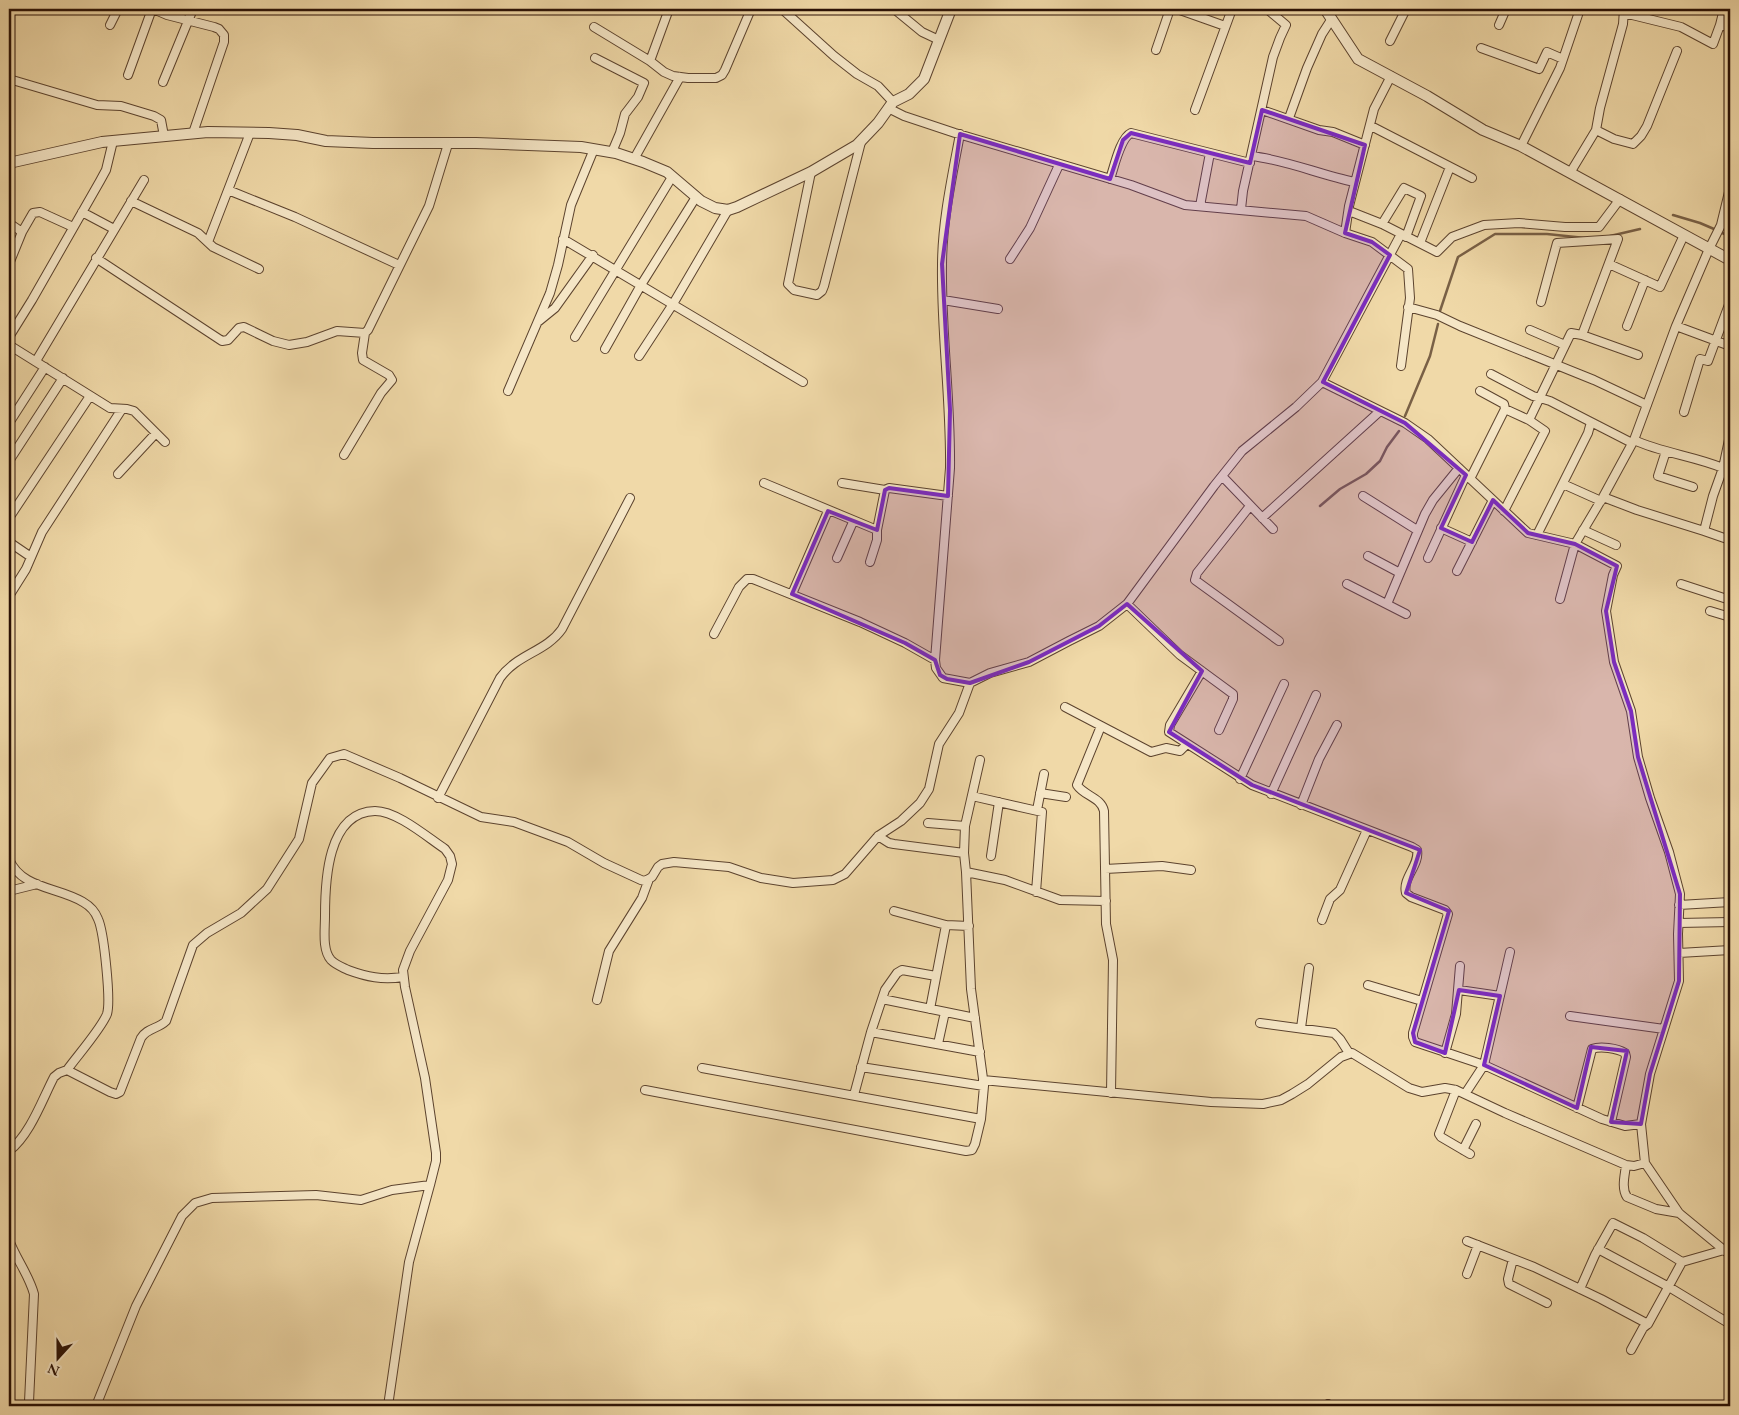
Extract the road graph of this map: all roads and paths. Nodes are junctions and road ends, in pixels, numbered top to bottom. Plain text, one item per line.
1 (118, 9) edge
2 (153, 9) edge
3 (193, 9) edge
4 (668, 9) edge
5 (750, 9) edge
6 (782, 9) edge
7 (894, 9) edge
8 (951, 9) edge
9 (1170, 9) edge
10 (1177, 9) edge
11 (1232, 9) edge
12 (1267, 9) edge
13 (1325, 9) edge
14 (1406, 9) edge
15 (1506, 9) edge
16 (1580, 9) edge
17 (1724, 9) edge
18 (1624, 11) edge
19 (188, 20) junction
20 (1331, 20) junction
21 (110, 25) dead end
22 (1720, 25) junction
23 (1225, 26) junction
24 (1499, 26) dead end
25 (594, 27) dead end
26 (1730, 28) edge
27 (939, 40) junction
28 (1390, 42) dead end
29 (1481, 48) dead end
30 (1156, 50) dead end
31 (1677, 52) dead end
32 (595, 58) dead end
33 (1563, 59) junction
34 (650, 60) junction
35 (128, 75) dead end
36 (1391, 76) junction
37 (680, 77) junction
38 (9, 79) edge
39 (163, 82) dead end
40 (891, 105) junction
41 (1195, 110) dead end
42 (1262, 110) junction
43 (1289, 118) junction
44 (1370, 126) junction
45 (1596, 130) junction
46 (193, 133) junction
47 (250, 133) junction
48 (960, 134) junction
49 (164, 136) junction
50 (114, 141) junction
51 (861, 141) junction
52 (448, 144) junction
53 (1365, 145) junction
54 (1521, 146) junction
55 (594, 149) junction
56 (612, 152) junction
57 (1210, 152) junction
58 (634, 159) junction
59 (1251, 159) junction
60 (9, 164) edge
61 (1059, 165) junction
62 (1450, 167) junction
63 (811, 172) junction
64 (1570, 173) junction
65 (672, 177) junction
66 (1472, 178) dead end
67 (144, 180) dead end
68 (1110, 180) junction
69 (1355, 182) junction
70 (1730, 188) edge
71 (228, 190) junction
72 (696, 197) junction
73 (1620, 200) junction
74 (131, 201) junction
75 (1200, 206) junction
76 (1242, 209) junction
77 (728, 210) junction
78 (1348, 211) junction
79 (82, 212) junction
80 (9, 223) edge
81 (1382, 224) junction
82 (73, 227) junction
83 (114, 229) junction
84 (22, 232) junction
85 (1345, 233) junction
86 (1684, 235) junction
87 (1404, 236) junction
88 (563, 239) junction
89 (208, 242) junction
90 (1420, 243) junction
91 (1709, 248) junction
92 (592, 255) junction
93 (1390, 255) junction
94 (96, 258) junction
95 (1010, 259) dead end
96 (1730, 260) edge
97 (9, 264) edge
98 (1609, 264) junction
99 (399, 265) junction
100 (259, 269) dead end
101 (616, 270) junction
102 (1645, 280) junction
103 (641, 285) junction
104 (943, 300) junction
105 (1541, 302) dead end
106 (1730, 302) edge
107 (673, 304) junction
108 (1408, 307) junction
109 (998, 309) dead end
110 (539, 321) junction
111 (1627, 326) dead end
112 (1676, 326) junction
113 (1530, 330) dead end
114 (365, 333) junction
115 (1582, 335) junction
116 (9, 337) edge
117 (575, 337) dead end
118 (1717, 341) junction
119 (9, 345) edge
120 (1565, 345) junction
121 (1730, 346) edge
122 (605, 349) dead end
123 (639, 356) dead end
124 (1638, 356) dead end
125 (36, 361) junction
126 (1556, 365) junction
127 (1401, 366) dead end
128 (45, 367) junction
129 (1490, 374) dead end
130 (63, 378) junction
131 (803, 382) dead end
132 (1322, 382) junction
133 (508, 391) dead end
134 (1480, 391) dead end
135 (90, 396) junction
136 (1540, 398) junction
137 (1647, 405) junction
138 (122, 409) junction
139 (1506, 409) junction
140 (1379, 412) junction
141 (1684, 412) dead end
142 (1529, 420) junction
143 (1591, 422) junction
144 (9, 423) edge
145 (156, 433) junction
146 (1730, 435) edge
147 (1633, 441) junction
148 (165, 442) dead end
149 (1666, 451) junction
150 (344, 455) dead end
151 (9, 461) edge
152 (1459, 468) junction
153 (1723, 468) junction
154 (118, 474) dead end
155 (1222, 476) junction
156 (1468, 477) junction
157 (842, 483) dead end
158 (764, 484) dead end
159 (1563, 484) junction
160 (1693, 487) dead end
161 (886, 490) junction
162 (948, 496) junction
163 (1362, 496) dead end
164 (630, 498) dead end
165 (1602, 499) junction
166 (1493, 500) junction
167 (1250, 506) junction
168 (828, 511) junction
169 (1504, 511) junction
170 (12, 515) dead end
171 (1262, 518) junction
172 (853, 522) junction
173 (1441, 528) junction
174 (1273, 529) dead end
175 (877, 530) junction
176 (1417, 530) junction
177 (1583, 530) junction
178 (1704, 531) junction
179 (1537, 535) junction
180 (1730, 540) edge
181 (9, 542) edge
182 (1472, 542) junction
183 (1575, 544) junction
184 (1616, 544) dead end
185 (1368, 556) dead end
186 (31, 557) junction
187 (837, 558) dead end
188 (1428, 558) dead end
189 (870, 562) dead end
190 (1457, 571) dead end
191 (1400, 573) junction
192 (1347, 584) dead end
193 (1682, 584) dead end
194 (792, 594) junction
195 (9, 596) edge
196 (1560, 599) dead end
197 (1730, 600) edge
198 (1127, 604) junction
199 (1388, 604) junction
200 (1710, 610) dead end
201 (1406, 614) dead end
202 (1730, 617) edge
203 (714, 634) dead end
204 (1279, 641) dead end
205 (935, 660) junction
206 (1202, 671) junction
207 (970, 683) junction
208 (1284, 684) dead end
209 (1316, 695) dead end
210 (1065, 706) dead end
211 (1337, 725) dead end
212 (1101, 726) junction
213 (1219, 730) dead end
214 (1187, 744) junction
215 (980, 760) dead end
216 (1044, 774) dead end
217 (1240, 779) junction
218 (1040, 793) junction
219 (1271, 794) junction
220 (972, 796) junction
221 (1066, 797) dead end
222 (438, 798) junction
223 (999, 802) junction
224 (1301, 805) junction
225 (1036, 810) junction
226 (928, 823) dead end
227 (965, 826) junction
228 (1367, 830) junction
229 (883, 839) junction
230 (964, 853) junction
231 (991, 856) dead end
232 (9, 859) edge
233 (1105, 869) junction
234 (1191, 870) dead end
235 (966, 872) junction
236 (650, 878) junction
237 (37, 884) junction
238 (9, 891) edge
239 (1036, 892) junction
240 (1106, 901) junction
241 (1730, 902) edge
242 (1679, 905) junction
243 (894, 911) dead end
244 (1322, 920) dead end
245 (1730, 922) edge
246 (1679, 923) junction
247 (946, 924) junction
248 (969, 926) junction
249 (1730, 950) edge
250 (1510, 952) dead end
251 (1679, 953) junction
252 (1460, 966) dead end
253 (1309, 968) dead end
254 (936, 976) junction
255 (403, 977) junction
256 (1368, 984) dead end
257 (1459, 990) junction
258 (1500, 996) junction
259 (882, 999) junction
260 (596, 1000) dead end
261 (1422, 1002) junction
262 (930, 1009) junction
263 (945, 1012) junction
264 (1570, 1016) dead end
265 (976, 1018) junction
266 (1260, 1022) dead end
267 (1301, 1028) junction
268 (1664, 1029) junction
269 (870, 1032) junction
270 (938, 1044) junction
271 (980, 1052) junction
272 (1349, 1053) junction
273 (1445, 1053) junction
274 (1484, 1065) junction
275 (861, 1067) junction
276 (702, 1068) dead end
277 (66, 1070) junction
278 (983, 1083) junction
279 (645, 1090) dead end
280 (1456, 1090) junction
281 (1111, 1093) junction
282 (1465, 1094) junction
283 (854, 1096) junction
284 (1577, 1108) junction
285 (981, 1119) junction
286 (1611, 1122) junction
287 (1476, 1124) dead end
288 (1641, 1124) junction
289 (1463, 1150) junction
290 (9, 1151) edge
291 (1470, 1154) dead end
292 (1645, 1163) junction
293 (1626, 1165) junction
294 (430, 1185) junction
295 (1679, 1213) junction
296 (9, 1240) edge
297 (1467, 1241) dead end
298 (1478, 1245) junction
299 (1598, 1250) junction
300 (1727, 1253) edge
301 (1513, 1259) junction
302 (1682, 1262) junction
303 (1467, 1274) dead end
304 (1668, 1287) junction
305 (1580, 1289) junction
306 (1547, 1303) dead end
307 (1648, 1324) junction
308 (1730, 1324) edge
309 (1631, 1350) dead end
310 (27, 1406) edge
311 (96, 1406) edge
312 (388, 1406) edge

1 - 21 street
2 - 19 street
2 - 35 street
3 - 19 street
4 - 34 street
5 - 37 street
6 - 40 street
7 - 27 street
8 - 27 street
9 - 30 street
10 - 23 street
11 - 23 street
12 - 42 street
13 - 20 street
14 - 28 street
15 - 24 street
16 - 33 street
17 - 22 street
18 - 22 street
18 - 45 street
19 - 39 street
19 - 46 street
20 - 36 street
20 - 43 street
22 - 26 street
23 - 41 street
25 - 34 street
27 - 40 street
29 - 33 street
31 - 45 street
32 - 56 street
33 - 54 street
34 - 37 street
36 - 44 street
36 - 54 street
37 - 58 street
38 - 49 street
40 - 48 street
40 - 51 street
42 - 43 street
42 - 59 street
43 - 53 street
44 - 53 street
44 - 62 street
45 - 64 street
46 - 47 street
46 - 49 street
47 - 52 street
47 - 71 street
48 - 61 street
48 - 104 street
49 - 50 street
50 - 60 street
50 - 79 street
51 - 63 street
51 - 63 street
52 - 55 street
52 - 99 street
53 - 69 street
54 - 64 street
55 - 56 street
55 - 88 street
56 - 58 street
57 - 59 street
57 - 68 street
57 - 75 street
58 - 65 street
59 - 69 street
59 - 76 street
61 - 68 street
61 - 95 street
62 - 66 street
62 - 90 street
63 - 77 street
64 - 73 street
65 - 72 street
65 - 101 street
67 - 74 street
68 - 75 street
69 - 78 street
70 - 91 street
71 - 89 street
71 - 99 street
72 - 77 street
72 - 103 street
73 - 86 street
73 - 90 street
74 - 83 street
74 - 89 street
75 - 76 street
76 - 85 street
77 - 107 street
78 - 81 street
78 - 85 street
79 - 82 street
79 - 83 street
80 - 84 street
81 - 87 street
81 - 87 street
82 - 84 street
82 - 116 street
83 - 94 street
84 - 97 street
85 - 93 street
86 - 91 street
86 - 102 street
87 - 90 street
87 - 93 street
88 - 92 street
88 - 110 street
89 - 100 street
91 - 96 street
91 - 112 street
92 - 101 street
92 - 110 street
93 - 108 street
93 - 132 street
94 - 114 street
94 - 125 street
98 - 102 street
98 - 105 street
98 - 115 street
99 - 114 street
101 - 103 street
101 - 117 street
102 - 111 street
103 - 107 street
103 - 122 street
104 - 109 street
104 - 162 street
106 - 118 street
107 - 123 street
107 - 131 street
108 - 126 street
108 - 127 street
110 - 133 street
112 - 118 street
112 - 137 street
113 - 120 street
114 - 150 street
115 - 120 street
115 - 124 street
118 - 121 street
118 - 141 street
119 - 125 street
120 - 126 street
125 - 128 street
126 - 136 street
126 - 137 street
128 - 130 street
128 - 144 street
129 - 136 street
130 - 135 street
130 - 151 street
132 - 140 street
132 - 155 street
134 - 139 street
135 - 138 street
135 - 170 street
136 - 142 street
136 - 143 street
137 - 147 street
138 - 145 street
138 - 186 street
139 - 142 street
139 - 156 street
140 - 152 street
140 - 171 street
142 - 169 street
143 - 147 street
143 - 159 street
145 - 148 street
145 - 154 street
146 - 153 street
147 - 149 street
147 - 165 street
149 - 153 street
149 - 160 street
152 - 156 street
152 - 176 street
153 - 178 street
155 - 167 street
155 - 198 street
156 - 166 street
156 - 173 street
157 - 161 street
158 - 168 street
159 - 165 street
159 - 179 street
161 - 162 street
161 - 175 street
162 - 205 street
163 - 176 street
164 - 222 street
165 - 177 street
165 - 178 street
166 - 169 street
166 - 182 street
167 - 171 street
167 - 204 street
168 - 172 street
168 - 194 street
169 - 179 street
171 - 174 street
172 - 175 street
172 - 187 street
173 - 182 street
173 - 188 street
175 - 189 street
176 - 191 street
177 - 183 street
177 - 184 street
178 - 180 street
179 - 183 street
181 - 186 street
182 - 190 street
183 - 196 street
183 - 242 street
185 - 191 street
186 - 195 street
191 - 199 street
192 - 199 street
193 - 197 street
194 - 203 street
194 - 205 street
198 - 206 street
198 - 207 street
199 - 201 street
200 - 202 street
205 - 207 street
206 - 213 street
206 - 214 street
207 - 229 street
208 - 217 street
209 - 219 street
210 - 212 street
211 - 224 street
212 - 214 street
212 - 233 street
214 - 217 street
215 - 220 street
216 - 218 street
217 - 219 street
218 - 221 street
218 - 225 street
219 - 224 street
220 - 223 street
220 - 227 street
222 - 236 street
222 - 277 street
223 - 225 street
223 - 231 street
224 - 228 street
225 - 239 street
226 - 227 street
227 - 230 street
228 - 244 street
228 - 261 street
229 - 230 street
229 - 236 street
230 - 235 street
232 - 237 street
233 - 234 street
233 - 240 street
235 - 239 street
235 - 248 street
236 - 260 street
237 - 238 street
237 - 277 street
239 - 240 street
240 - 281 street
241 - 242 street
242 - 246 street
243 - 247 street
245 - 246 street
246 - 251 street
247 - 248 street
247 - 254 street
248 - 265 street
249 - 251 street
250 - 258 street
251 - 268 street
252 - 257 street
253 - 267 street
254 - 259 street
254 - 262 street
255 - 255 street
255 - 294 street
256 - 261 street
257 - 258 street
257 - 273 street
258 - 274 street
259 - 262 street
259 - 269 street
261 - 273 street
262 - 263 street
263 - 265 street
263 - 270 street
264 - 268 street
265 - 271 street
266 - 267 street
267 - 272 street
268 - 288 street
269 - 270 street
269 - 275 street
270 - 271 street
271 - 278 street
272 - 280 street
272 - 281 street
273 - 274 street
274 - 282 street
274 - 284 street
275 - 278 street
275 - 283 street
276 - 283 street
277 - 290 street
278 - 281 street
278 - 285 street
279 - 285 street
280 - 282 street
280 - 289 street
282 - 293 street
283 - 285 street
284 - 286 street
284 - 286 street
286 - 288 street
287 - 289 street
288 - 292 street
289 - 291 street
292 - 293 street
292 - 295 street
293 - 295 street
294 - 311 street
294 - 312 street
295 - 300 street
296 - 310 street
297 - 298 street
298 - 301 street
298 - 303 street
299 - 302 street
299 - 304 street
299 - 305 street
300 - 302 street
301 - 305 street
301 - 306 street
302 - 304 street
304 - 307 street
304 - 308 street
305 - 307 street
307 - 309 street

